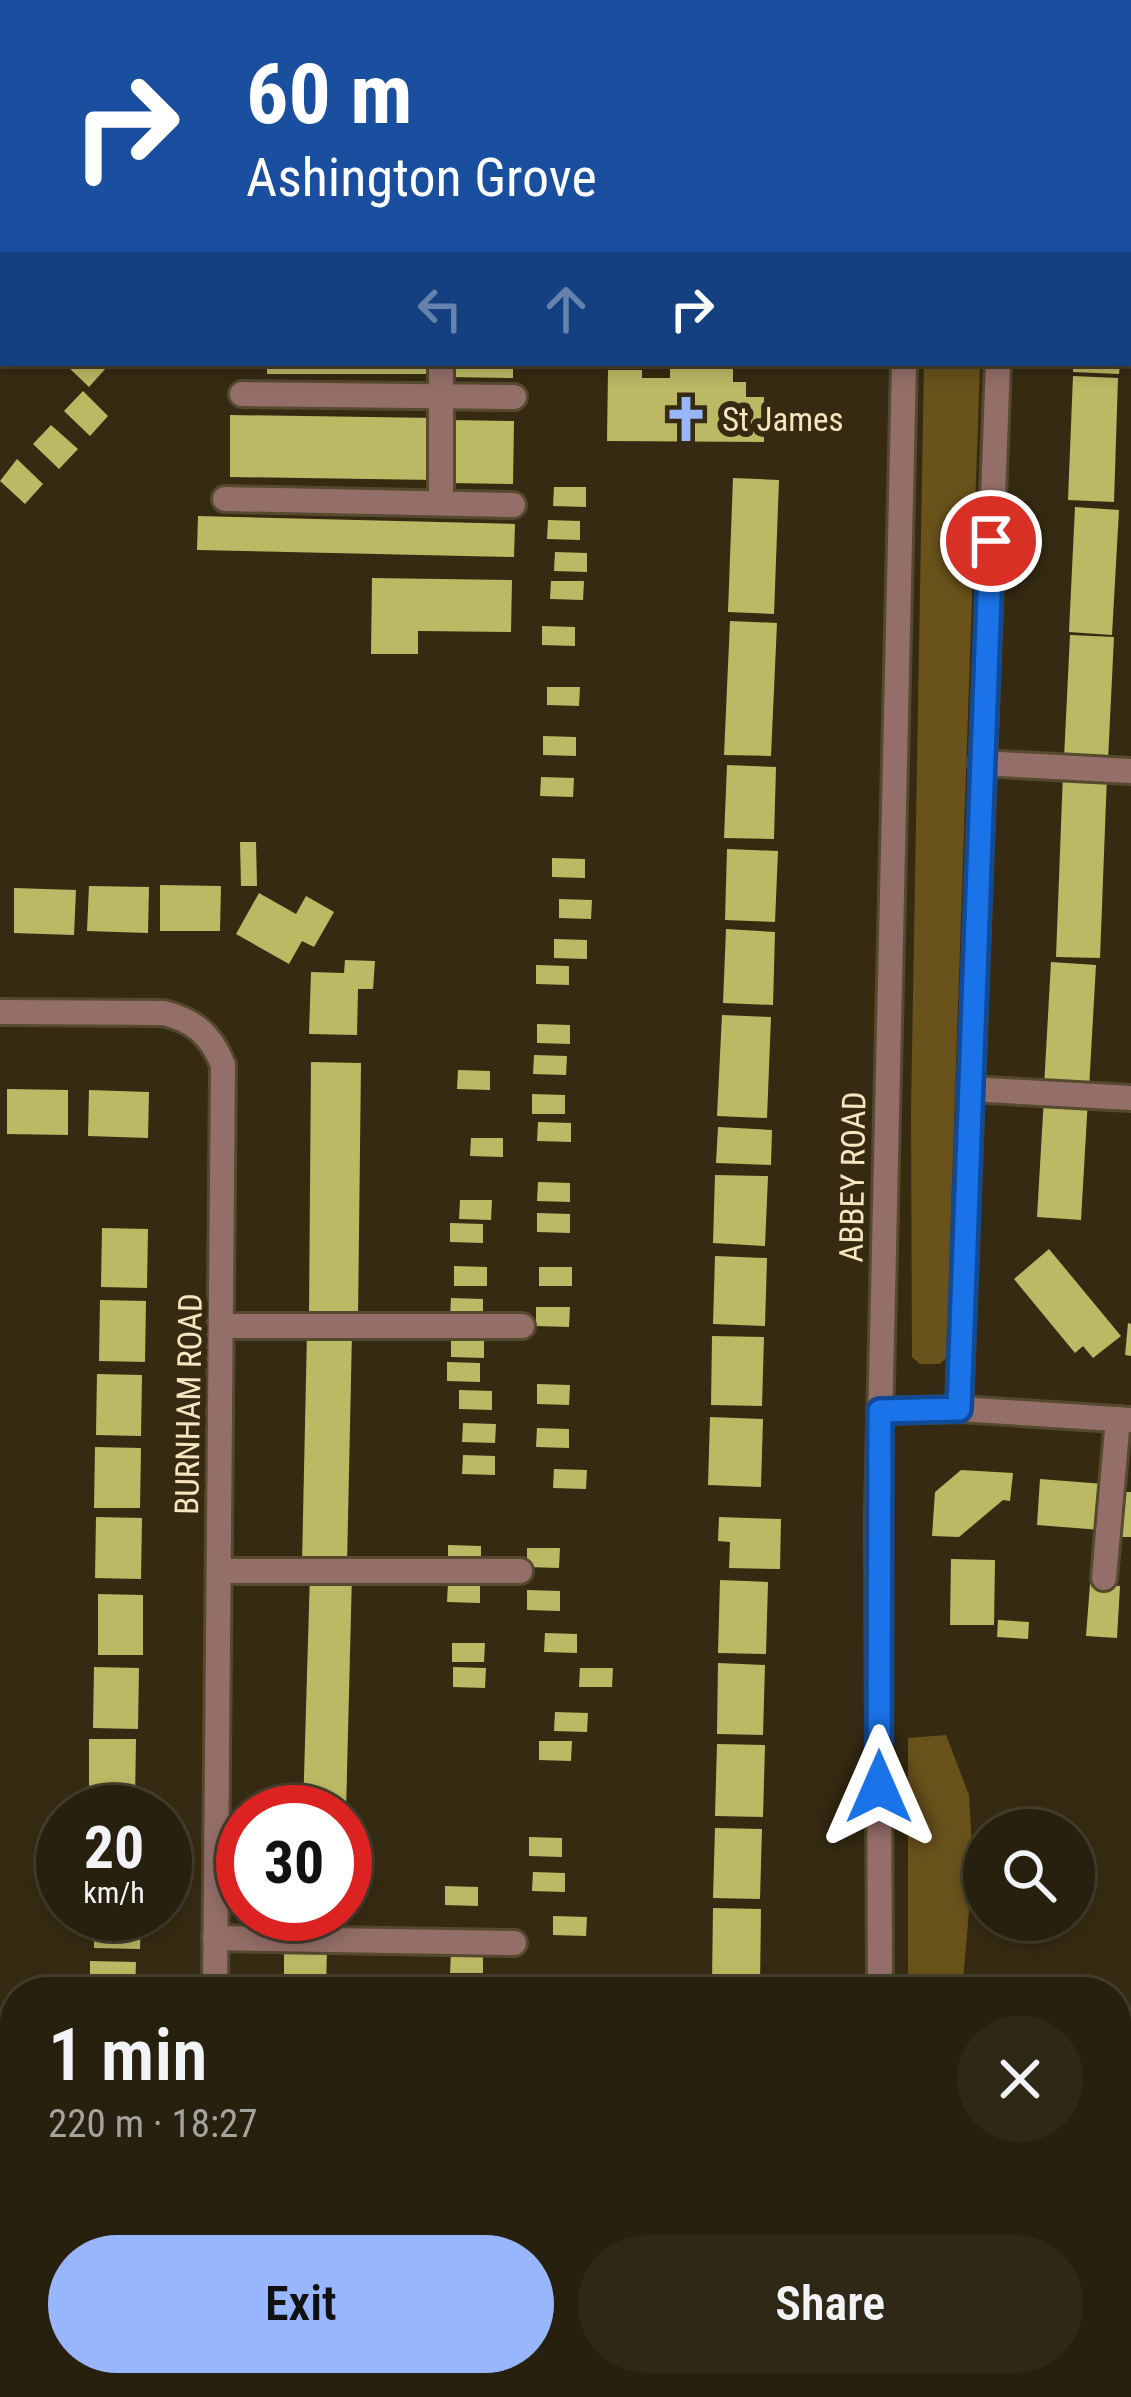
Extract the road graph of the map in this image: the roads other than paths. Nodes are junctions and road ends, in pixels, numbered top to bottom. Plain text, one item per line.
1 (441, 366) edge
2 (904, 366) edge
3 (998, 366) edge
4 (242, 394) dead end
5 (441, 397) junction
6 (514, 397) dead end
7 (225, 499) dead end
8 (441, 503) junction
9 (513, 505) dead end
10 (981, 764) junction
11 (1131, 771) edge
12 (0, 1012) edge
13 (969, 1089) junction
14 (1131, 1098) edge
15 (522, 1326) dead end
16 (223, 1327) junction
17 (959, 1409) junction
18 (880, 1411) junction
19 (1125, 1420) edge
20 (219, 1571) junction
21 (520, 1571) dead end
22 (1105, 1578) dead end
23 (215, 1938) junction
24 (514, 1943) dead end
25 (214, 1977) edge
26 (880, 1977) edge

1 - 5 street
2 - 18 street, ABBEY ROAD
3 - 10 street
4 - 5 street
5 - 6 street
5 - 8 street
7 - 8 street
8 - 9 street
10 - 11 street
10 - 13 street
12 - 16 street, BURNHAM ROAD
13 - 14 street
13 - 17 street
15 - 16 street
16 - 20 street, BURNHAM ROAD
17 - 18 street
17 - 19 street
18 - 26 street, ABBEY ROAD
19 - 22 street
20 - 21 street
20 - 23 street, BURNHAM ROAD
23 - 24 street
23 - 25 street, BURNHAM ROAD

